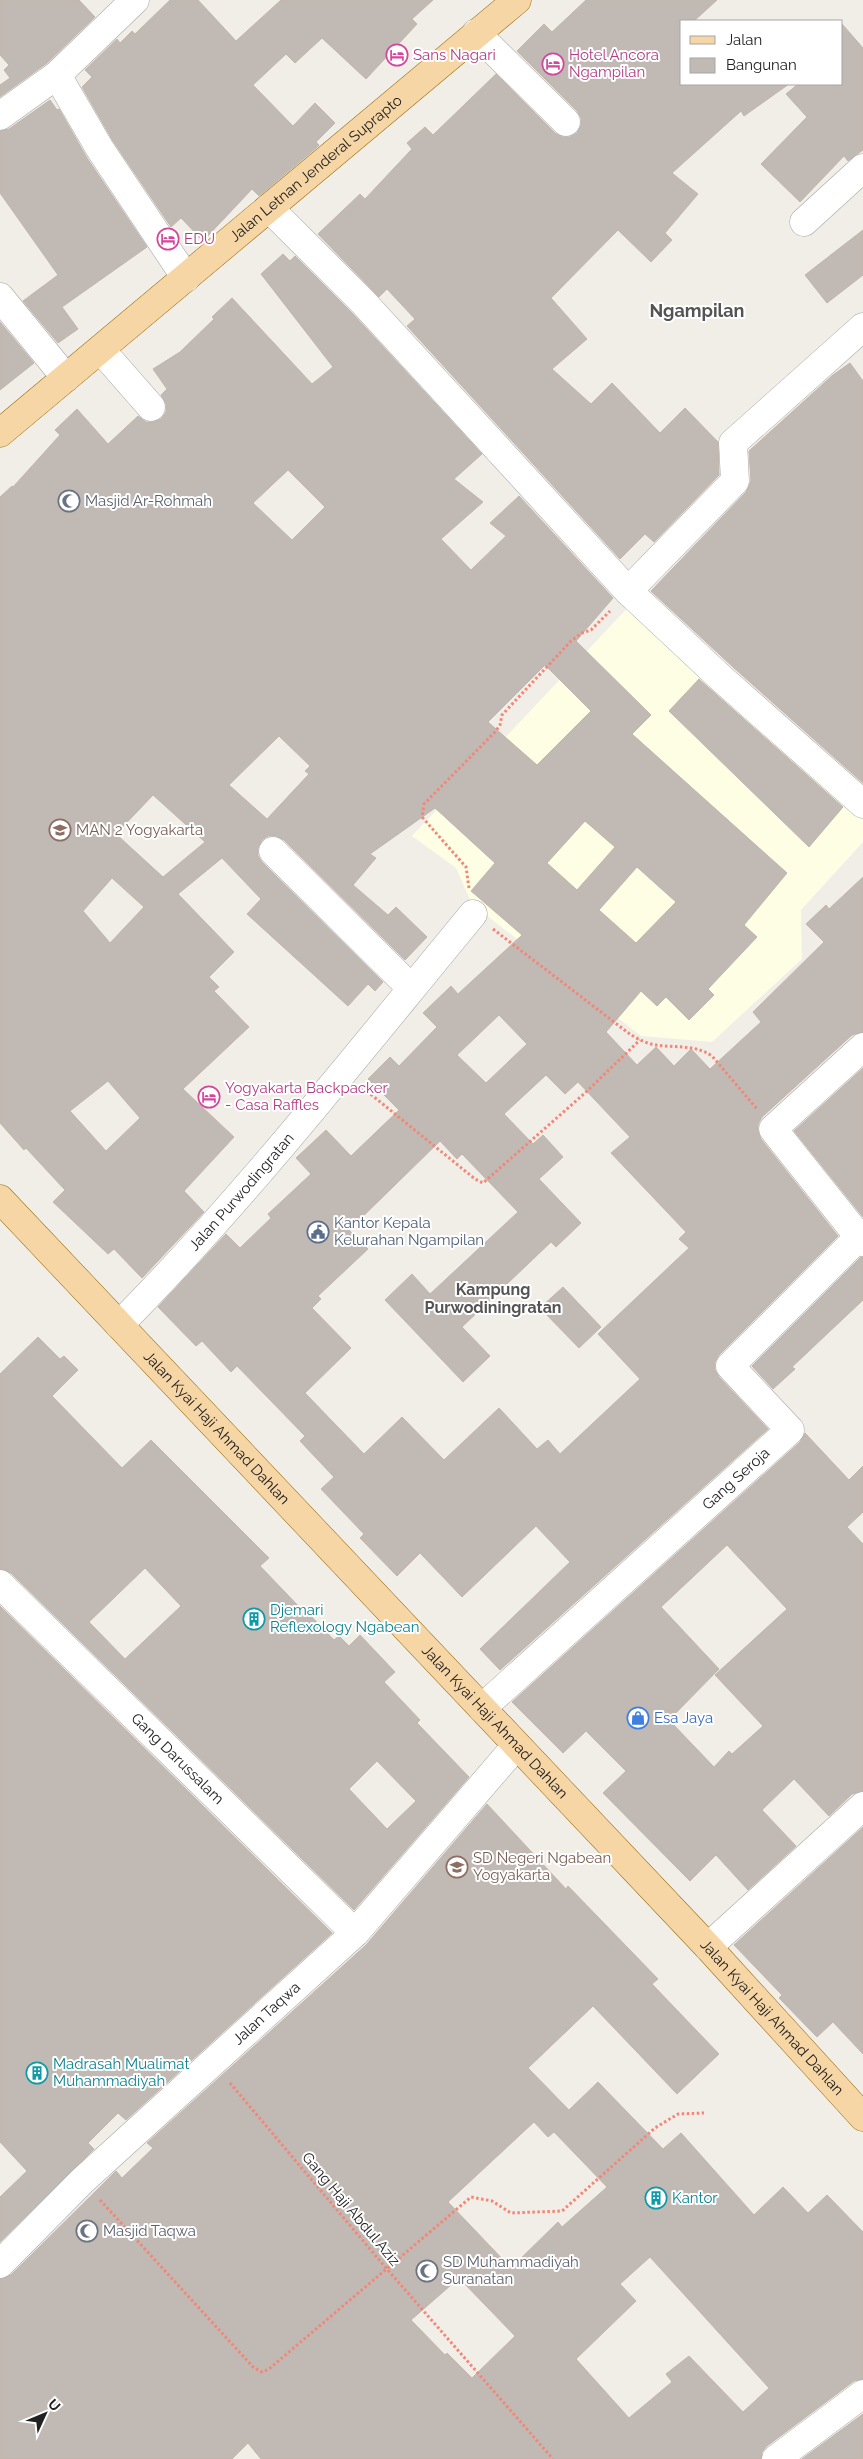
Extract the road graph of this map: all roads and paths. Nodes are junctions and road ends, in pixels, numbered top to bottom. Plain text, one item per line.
1 (135, 0) edge
2 (517, 0) edge
3 (476, 33) junction
4 (57, 75) junction
5 (0, 116) edge
6 (566, 122) dead end
7 (863, 168) edge
8 (269, 208) junction
9 (804, 222) dead end
10 (186, 278) junction
11 (0, 297) edge
12 (863, 327) edge
13 (101, 350) junction
14 (66, 378) junction
15 (151, 408) dead end
16 (0, 433) edge
17 (628, 591) junction
18 (863, 804) edge
19 (273, 851) dead end
20 (473, 914) junction
21 (411, 988) junction
22 (640, 1040) junction
23 (863, 1047) edge
24 (343, 1072) junction
25 (774, 1129) junction
26 (0, 1199) edge
27 (861, 1240) edge
28 (119, 1325) junction
29 (0, 1584) edge
30 (482, 1708) junction
31 (516, 1746) junction
32 (863, 1806) edge
33 (354, 1932) junction
34 (708, 1948) junction
35 (212, 2061) junction
36 (704, 2113) dead end
37 (863, 2117) edge
38 (82, 2181) junction
39 (2, 2259) edge
40 (386, 2268) junction
41 (863, 2394) edge
42 (554, 2459) edge
43 (776, 2459) edge

1 - 4 street
2 - 3 main road, Jalan Letnan Jenderal Suprapto
3 - 6 street
3 - 8 main road, Jalan Letnan Jenderal Suprapto
4 - 5 street
4 - 10 street
7 - 9 street
8 - 10 main road, Jalan Letnan Jenderal Suprapto
8 - 17 street
10 - 13 main road, Jalan Letnan Jenderal Suprapto
11 - 14 street
12 - 17 street
13 - 14 main road, Jalan Letnan Jenderal Suprapto
13 - 15 street
14 - 16 main road, Jalan Letnan Jenderal Suprapto
17 - 18 street
17 - 20 path
19 - 21 street
20 - 21 street, Jalan Purwodingratan
20 - 22 path
21 - 24 street, Jalan Purwodingratan
22 - 24 path
22 - 25 path
23 - 25 street
24 - 28 street, Jalan Purwodingratan
25 - 27 street
26 - 28 main road, Jalan Kyai Haji Ahmad Dahlan
27 - 30 street, Gang Seroja
28 - 30 main road, Jalan Kyai Haji Ahmad Dahlan
29 - 33 street, Gang Darussalam
30 - 31 main road, Jalan Kyai Haji Ahmad Dahlan
31 - 33 street, Jalan Taqwa
31 - 34 main road, Jalan Kyai Haji Ahmad Dahlan
32 - 34 street
33 - 35 street, Jalan Taqwa
34 - 37 main road, Jalan Kyai Haji Ahmad Dahlan
35 - 38 street, Jalan Taqwa
35 - 40 path, Gang Haji Abdul Aziz
36 - 40 path
38 - 39 street, Jalan Taqwa
38 - 40 path
40 - 42 path, Gang Haji Abdul Aziz
41 - 43 street

